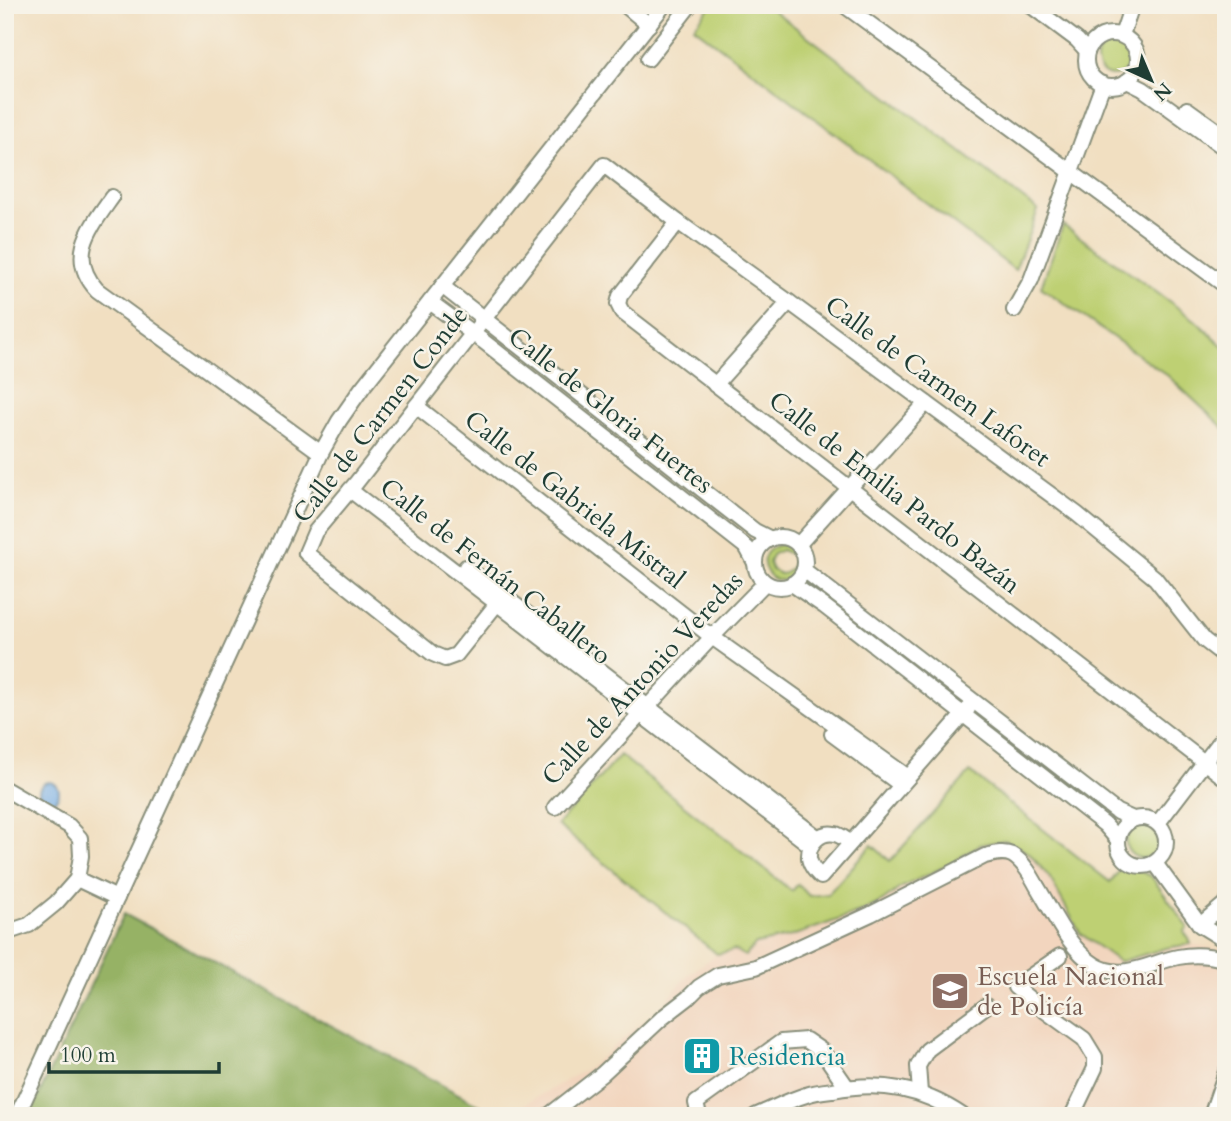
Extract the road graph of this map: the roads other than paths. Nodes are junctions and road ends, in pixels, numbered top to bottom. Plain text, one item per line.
1 (625, 5) edge
2 (664, 5) edge
3 (690, 5) edge
4 (844, 5) edge
5 (1030, 5) edge
6 (1046, 5) edge
7 (1132, 5) edge
8 (649, 25) junction
9 (1122, 35) junction
10 (1097, 38) junction
11 (1087, 51) junction
12 (648, 59) dead end
13 (1137, 69) junction
14 (1127, 82) junction
15 (1103, 85) junction
16 (1226, 137) edge
17 (1226, 149) edge
18 (604, 165) joint
19 (1071, 172) junction
20 (112, 197) dead end
21 (681, 224) junction
22 (442, 286) junction
23 (1226, 286) edge
24 (430, 302) junction
25 (789, 302) junction
26 (1014, 310) dead end
27 (484, 319) junction
28 (472, 334) junction
29 (717, 382) junction
30 (926, 403) junction
31 (414, 409) junction
32 (321, 453) junction
33 (852, 485) junction
34 (353, 486) junction
35 (771, 539) junction
36 (798, 544) junction
37 (755, 563) junction
38 (804, 570) junction
39 (765, 583) junction
40 (792, 584) junction
41 (500, 599) junction
42 (710, 639) junction
43 (1226, 657) edge
44 (975, 702) junction
45 (644, 710) junction
46 (962, 714) junction
47 (1226, 734) edge
48 (1206, 759) junction
49 (1226, 770) edge
50 (1226, 779) edge
51 (904, 781) junction
52 (5, 789) edge
53 (555, 807) dead end
54 (1133, 819) junction
55 (1158, 823) junction
56 (1118, 840) junction
57 (814, 841) junction
58 (851, 843) junction
59 (1155, 863) junction
60 (77, 878) junction
61 (117, 898) junction
62 (1226, 903) edge
63 (1200, 925) junction
64 (5, 933) edge
65 (1226, 941) edge
66 (1060, 956) dead end
67 (1226, 960) edge
68 (986, 1006) dead end
69 (1226, 1072) edge
70 (848, 1087) junction
71 (920, 1093) junction
72 (18, 1116) edge
73 (548, 1116) edge
74 (699, 1116) edge
75 (755, 1116) edge
76 (963, 1116) edge
77 (1072, 1116) edge
78 (1211, 1116) edge

1 - 8 street
2 - 8 street
3 - 12 street
4 - 19 street
5 - 11 street
6 - 10 street
7 - 9 street
8 - 22 street
9 - 10 street
9 - 13 street
10 - 11 street
11 - 15 street
13 - 14 street
13 - 16 street
14 - 15 street
14 - 17 street
15 - 19 street
18 - 21 street, Calle de Carmen Laforet
18 - 27 street, Calle de Carmen Conde
19 - 23 street
19 - 26 street
20 - 32 street
21 - 25 street, Calle de Carmen Laforet
21 - 29 street, Calle de Emilia Pardo Bazán
22 - 24 street
22 - 27 street, Calle de Gloria Fuertes
24 - 28 street, Calle de Gloria Fuertes
24 - 32 street
25 - 29 street
25 - 30 street, Calle de Carmen Laforet
27 - 28 street, Calle de Carmen Conde
27 - 35 street, Calle de Gloria Fuertes
28 - 31 street, Calle de Carmen Conde
28 - 37 street, Calle de Gloria Fuertes
29 - 33 street, Calle de Emilia Pardo Bazán
30 - 33 street
30 - 43 street, Calle de Carmen Laforet
31 - 34 street, Calle de Carmen Conde
31 - 42 street, Calle de Gabriela Mistral
32 - 61 street
33 - 36 street
33 - 48 street, Calle de Emilia Pardo Bazán
34 - 41 street, Calle de Fernán Caballero
34 - 41 street, Calle de Carmen Conde
35 - 36 street
35 - 37 street
36 - 38 street
37 - 39 street
38 - 40 street
38 - 44 street
39 - 40 street
39 - 42 street, Calle de Antonio Veredas
40 - 46 street
41 - 45 street, Calle de Fernán Caballero
42 - 45 street, Calle de Antonio Veredas
42 - 51 street, Calle de Gabriela Mistral
44 - 46 street
44 - 54 street
45 - 53 street, Calle de Antonio Veredas
45 - 57 street, Calle de Fernán Caballero
46 - 51 street
46 - 56 street
47 - 48 street
48 - 49 street, Calle de Emilia Pardo Bazán
48 - 50 street, Calle de Emilia Pardo Bazán
48 - 55 street
51 - 58 street
52 - 60 street
54 - 55 street
54 - 56 street
55 - 59 street
56 - 59 street
57 - 58 street
57 - 58 street
59 - 63 street
60 - 61 street
60 - 64 street
61 - 72 street
62 - 63 street
63 - 65 street
66 - 77 street
67 - 73 street
68 - 71 street
69 - 78 street
70 - 71 street
70 - 74 street
70 - 75 street
71 - 76 street

